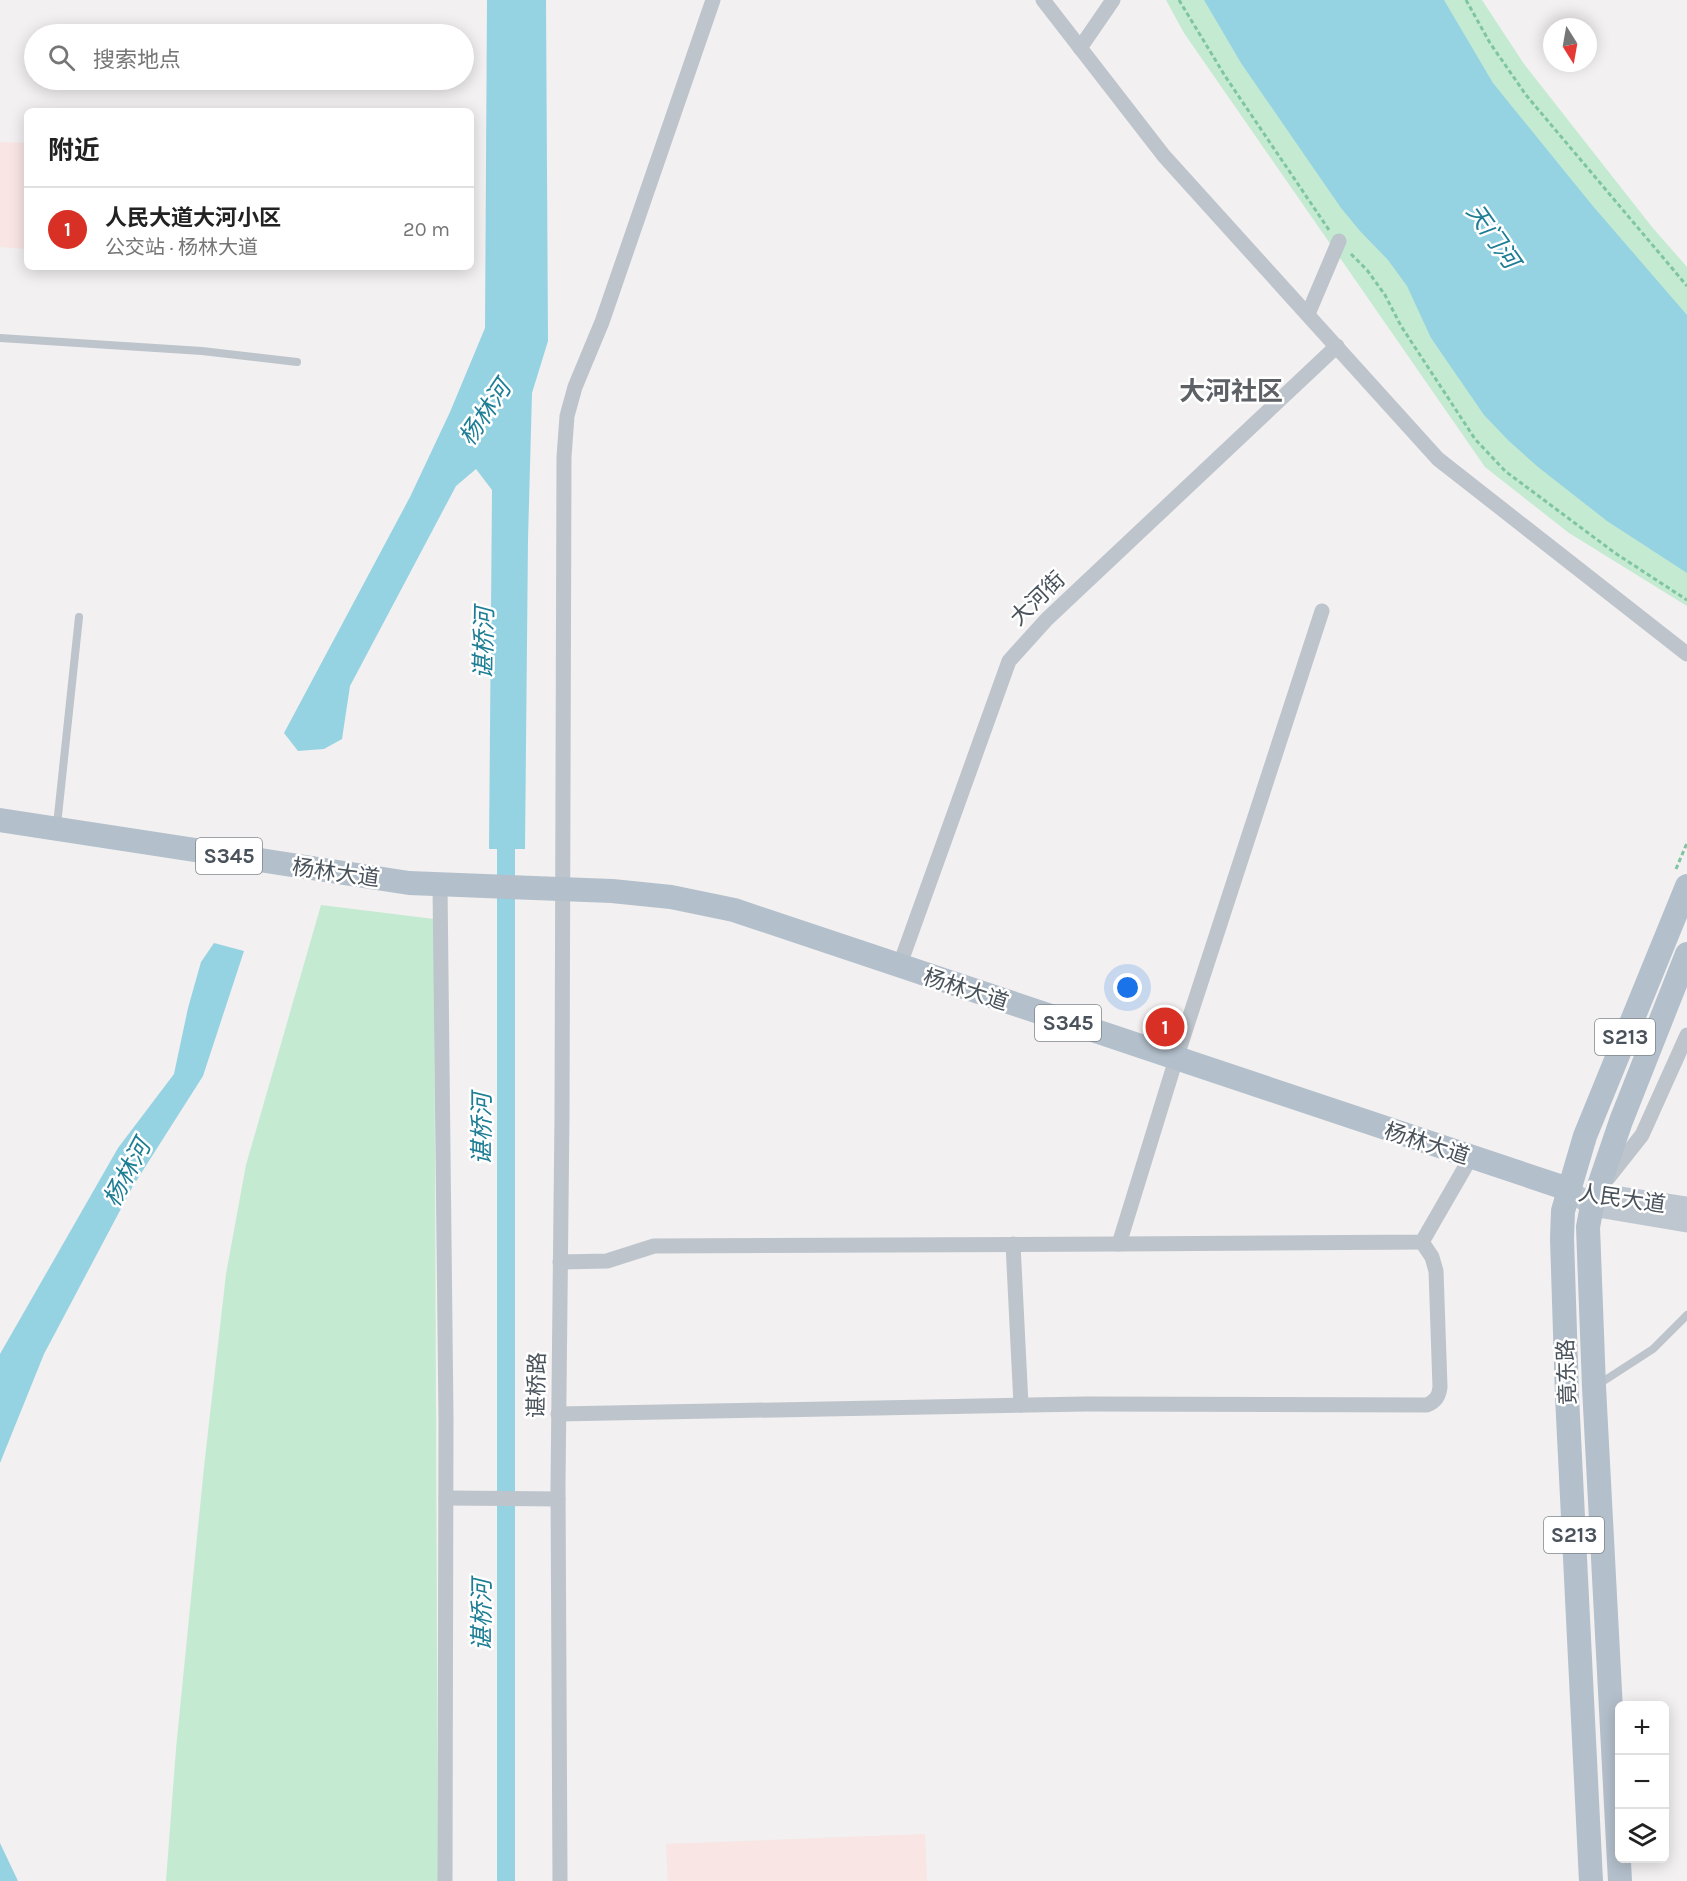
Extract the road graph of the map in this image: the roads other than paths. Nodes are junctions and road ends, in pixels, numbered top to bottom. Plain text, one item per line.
1 (713, 0) edge
2 (1043, 0) edge
3 (1113, 0) edge
4 (1080, 48) junction
5 (1339, 241) road end
6 (1308, 314) junction
7 (0, 338) edge
8 (1337, 346) junction
9 (297, 362) dead end
10 (1322, 611) dead end
11 (79, 616) dead end
12 (1687, 654) edge
13 (0, 820) edge
14 (56, 829) junction
15 (449, 885) junction
16 (1687, 886) edge
17 (562, 889) junction
18 (1687, 954) edge
19 (898, 966) junction
20 (1687, 1035) edge
21 (1176, 1059) junction
22 (1471, 1157) junction
23 (1568, 1189) junction
24 (1594, 1199) junction
25 (1687, 1207) edge
26 (1687, 1222) edge
27 (1422, 1242) junction
28 (1119, 1244) junction
29 (1013, 1245) junction
30 (560, 1262) junction
31 (1687, 1315) edge
32 (1594, 1387) junction
33 (1021, 1405) junction
34 (558, 1414) junction
35 (446, 1498) junction
36 (558, 1499) junction
37 (445, 1881) edge
38 (560, 1881) edge
39 (1591, 1881) edge
40 (1620, 1881) edge

1 - 17 street, 谌桥路
2 - 4 street
3 - 4 street
4 - 6 street
5 - 6 street
6 - 8 street
7 - 9 lane
8 - 12 street
8 - 19 street, 大河街
10 - 21 street
11 - 14 lane
13 - 14 main road, 杨林大道 / S345
14 - 15 main road, 杨林大道 / S345
15 - 17 main road, S345
15 - 35 street
16 - 23 main road, 竟东路 / S213
17 - 19 main road, 杨林大道 / S345
17 - 30 street, 谌桥路
18 - 24 main road, 竟东路 / S213
19 - 21 main road, 杨林大道 / S345
20 - 24 street
21 - 22 main road, 杨林大道 / S345
21 - 28 street
22 - 23 main road, 杨林大道 / S345
22 - 27 street
23 - 24 main road, 人民大道
23 - 39 main road, 竟东路 / S213
24 - 25 main road, 人民大道
24 - 26 main road, 人民大道
24 - 32 main road, 竟东路 / S213
27 - 28 street
27 - 33 street
28 - 29 street
29 - 30 street
29 - 33 street
30 - 34 street, 谌桥路
31 - 32 lane
32 - 40 main road, 竟东路 / S213
33 - 34 street
34 - 36 street, 谌桥路
35 - 36 street
35 - 37 street
36 - 38 street, 谌桥路

